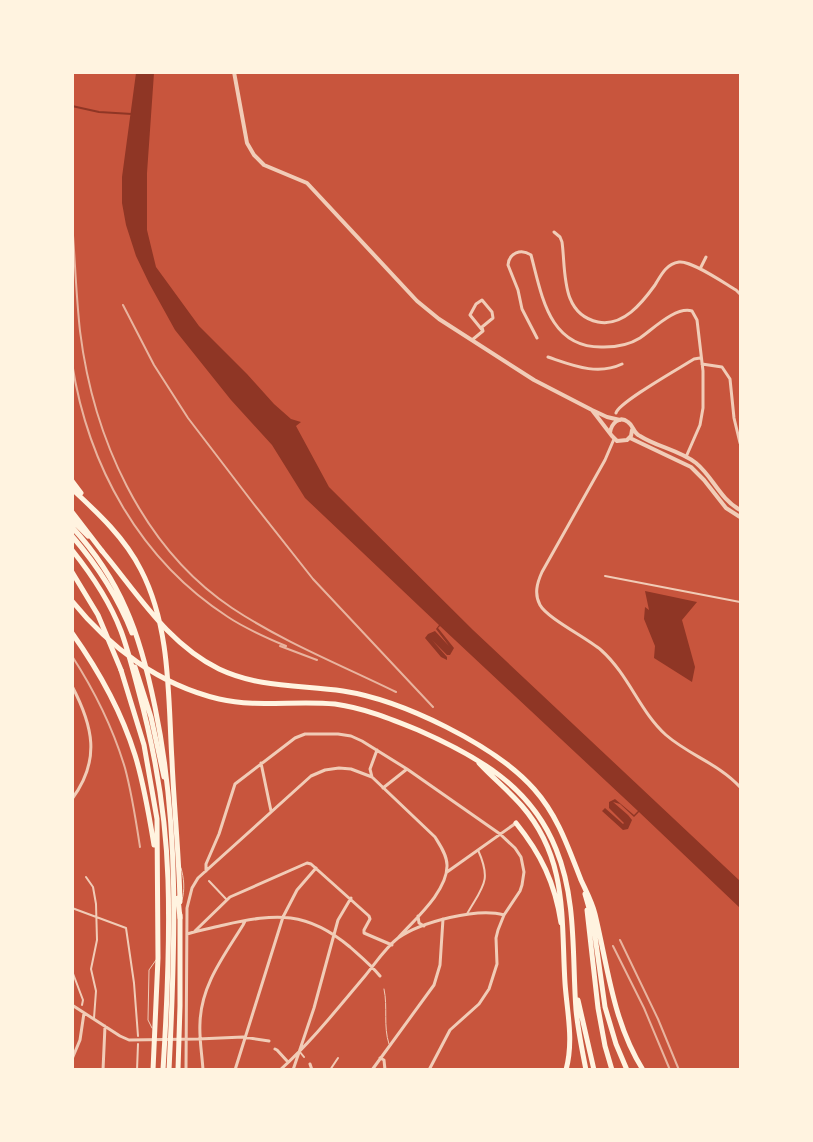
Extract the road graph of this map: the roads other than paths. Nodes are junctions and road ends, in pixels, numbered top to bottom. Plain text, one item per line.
1 (234, 72) edge
2 (554, 232) dead end
3 (706, 257) dead end
4 (700, 269) junction
5 (740, 294) edge
6 (483, 331) junction
7 (537, 338) dead end
8 (472, 340) junction
9 (548, 358) dead end
10 (700, 358) junction
11 (622, 364) dead end
12 (702, 364) junction
13 (592, 410) junction
14 (616, 413) dead end
15 (620, 420) junction
16 (632, 430) junction
17 (610, 432) junction
18 (630, 438) junction
19 (614, 439) junction
20 (740, 443) edge
21 (686, 457) junction
22 (72, 481) edge
23 (72, 489) edge
24 (88, 504) junction
25 (740, 510) edge
26 (72, 512) edge
27 (740, 518) edge
28 (72, 520) edge
29 (72, 527) edge
30 (72, 536) edge
31 (72, 550) edge
32 (102, 551) junction
33 (72, 572) edge
34 (605, 576) dead end
35 (72, 602) edge
36 (740, 602) edge
37 (121, 632) junction
38 (73, 634) edge
39 (149, 681) junction
40 (72, 686) edge
41 (376, 750) junction
42 (475, 759) junction
43 (262, 763) junction
44 (407, 769) junction
45 (372, 777) junction
46 (740, 787) edge
47 (383, 788) junction
48 (168, 796) junction
49 (72, 799) edge
50 (271, 812) junction
51 (516, 823) joint
52 (500, 834) junction
53 (478, 850) junction
54 (157, 858) junction
55 (208, 859) junction
56 (214, 863) junction
57 (316, 868) junction
58 (206, 871) junction
59 (446, 873) junction
60 (174, 875) junction
61 (86, 877) dead end
62 (581, 880) junction
63 (210, 881) dead end
64 (350, 898) junction
65 (227, 900) junction
66 (586, 901) junction
67 (72, 908) edge
68 (467, 914) junction
69 (418, 915) junction
70 (504, 915) junction
71 (95, 917) junction
72 (283, 917) junction
73 (180, 918) junction
74 (444, 919) junction
75 (245, 920) junction
76 (424, 926) junction
77 (195, 931) junction
78 (187, 934) junction
79 (334, 934) junction
80 (398, 938) junction
81 (392, 945) junction
82 (564, 952) junction
83 (373, 967) junction
84 (72, 971) edge
85 (380, 976) dead end
86 (384, 988) dead end
87 (576, 990) junction
88 (72, 1005) edge
89 (82, 1005) dead end
90 (84, 1012) junction
91 (94, 1019) junction
92 (104, 1025) junction
93 (245, 1037) junction
94 (200, 1039) junction
95 (138, 1040) junction
96 (268, 1042) dead end
97 (390, 1045) junction
98 (276, 1049) dead end
99 (300, 1052) junction
100 (305, 1057) dead end
101 (338, 1058) dead end
102 (380, 1058) junction
103 (72, 1059) edge
104 (288, 1062) junction
105 (104, 1070) edge
106 (137, 1070) edge
107 (153, 1070) edge
108 (163, 1070) edge
109 (169, 1070) edge
110 (179, 1070) edge
111 (186, 1070) edge
112 (203, 1070) edge
113 (235, 1070) edge
114 (280, 1070) edge
115 (293, 1070) edge
116 (330, 1070) edge
117 (372, 1070) edge
118 (384, 1070) edge
119 (429, 1070) edge
120 (566, 1070) edge
121 (586, 1070) edge
122 (594, 1070) edge
123 (612, 1070) edge
124 (627, 1070) edge
125 (645, 1070) edge

1 - 8 street
2 - 4 street
3 - 4 street
4 - 5 street
6 - 6 street
6 - 8 street
7 - 10 street
8 - 13 street
9 - 11 street
10 - 12 street
10 - 14 street
12 - 20 street
12 - 21 street
13 - 15 street
13 - 17 street
15 - 16 street
15 - 17 street
16 - 18 street
16 - 21 street
17 - 19 street
18 - 19 street
18 - 27 street
19 - 46 street
21 - 25 street
22 - 24 highway
23 - 24 highway
24 - 73 highway
26 - 32 highway
28 - 32 highway
29 - 39 highway
30 - 39 highway
31 - 37 highway
32 - 62 highway
33 - 54 highway
34 - 36 street
35 - 42 highway
37 - 48 highway
37 - 108 highway
38 - 54 highway
39 - 48 highway
40 - 49 street
41 - 43 street
41 - 44 street
41 - 45 street
42 - 82 highway
42 - 87 highway
43 - 50 street
43 - 55 street
44 - 47 street
44 - 52 street
45 - 47 street
45 - 50 street
47 - 59 street
48 - 60 highway
50 - 56 street
51 - 52 street
51 - 82 highway
52 - 53 street
52 - 70 street
53 - 59 street
53 - 68 street
54 - 107 highway
55 - 56 street
55 - 58 street
56 - 58 street
57 - 64 street
57 - 65 street
57 - 72 street
58 - 78 street
59 - 69 street
60 - 73 highway
60 - 109 highway
61 - 71 street
62 - 66 highway
62 - 125 highway
63 - 65 street
64 - 79 street
64 - 81 street
65 - 77 street
66 - 123 highway
66 - 124 highway
67 - 71 street
68 - 70 street
68 - 74 street
69 - 76 street
69 - 80 street
70 - 119 street
71 - 91 street
71 - 95 street
72 - 75 street
72 - 79 street
72 - 93 street
73 - 110 highway
74 - 76 street
74 - 97 street
75 - 77 street
75 - 94 street
76 - 80 street
77 - 78 street
78 - 111 street
79 - 83 street
79 - 99 street
80 - 81 street
81 - 83 street
82 - 120 highway
83 - 85 street
83 - 99 street
84 - 89 street
86 - 97 lane
87 - 121 highway
87 - 122 highway
88 - 90 street
90 - 91 street
90 - 103 street
91 - 92 street
92 - 95 street
92 - 105 street
93 - 94 street
93 - 96 street
93 - 113 street
94 - 95 street
94 - 112 street
95 - 106 street
97 - 102 street
98 - 104 street
99 - 100 street
99 - 104 street
99 - 115 street
101 - 116 street
102 - 117 street
102 - 118 street
104 - 114 street

